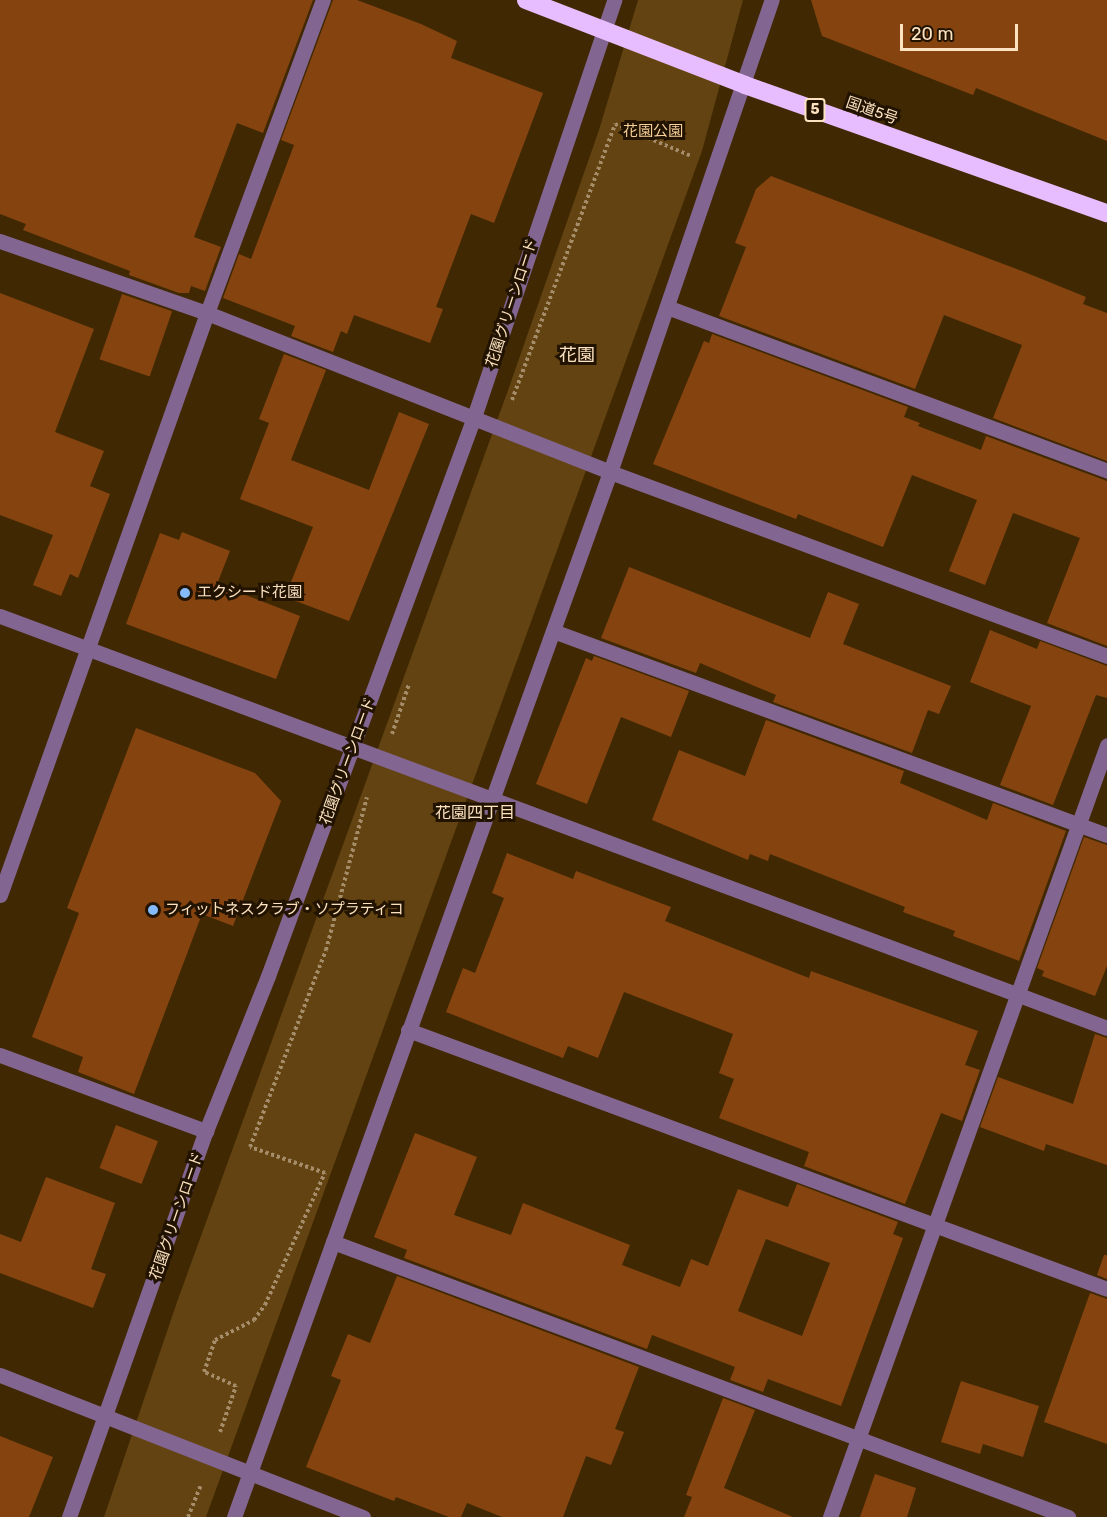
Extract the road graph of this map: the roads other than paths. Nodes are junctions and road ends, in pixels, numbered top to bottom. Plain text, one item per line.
1 (323, 0) edge
2 (526, 0) edge
3 (614, 0) edge
4 (772, 0) edge
5 (603, 30) junction
6 (745, 85) junction
7 (1107, 213) edge
8 (0, 241) edge
9 (667, 307) junction
10 (207, 313) junction
11 (474, 417) junction
12 (1107, 471) edge
13 (610, 472) junction
14 (0, 616) edge
15 (552, 631) junction
16 (86, 648) junction
17 (1107, 656) edge
18 (1107, 745) edge
19 (353, 747) junction
20 (492, 800) junction
21 (1079, 825) junction
22 (1107, 835) edge
23 (7, 856) edge
24 (0, 895) edge
25 (1018, 995) junction
26 (1107, 1028) edge
27 (408, 1030) junction
28 (0, 1055) edge
29 (206, 1131) junction
30 (934, 1225) junction
31 (333, 1242) junction
32 (1107, 1289) edge
33 (0, 1375) edge
34 (107, 1418) junction
35 (858, 1436) junction
36 (250, 1474) junction
37 (69, 1517) edge
38 (234, 1517) edge
39 (363, 1517) edge
40 (830, 1517) edge
41 (1068, 1517) edge

1 - 10 street
2 - 5 highway, 国道5号 / 5
3 - 5 street, 花園グリーンロード
4 - 6 street
5 - 6 highway, 国道5号 / 5
5 - 11 street, 花園グリーンロード
6 - 7 highway, 国道5号 / 5
6 - 9 street
8 - 10 street
9 - 12 street
9 - 13 street
10 - 11 street
10 - 16 street
11 - 13 street
11 - 19 street, 花園グリーンロード
13 - 15 street
13 - 17 street
14 - 16 street
15 - 20 street
15 - 21 street
16 - 19 street
16 - 23 street
18 - 21 street
19 - 20 street
19 - 29 street, 花園グリーンロード
20 - 25 street
20 - 27 street
21 - 22 street
21 - 25 street
23 - 24 street
25 - 26 street
25 - 30 street
27 - 30 street
27 - 31 street
28 - 29 street
29 - 34 street, 花園グリーンロード
30 - 32 street
30 - 35 street
31 - 35 street
31 - 36 street
33 - 34 street
34 - 36 street
34 - 37 street, 花園グリーンロード
35 - 40 street
35 - 41 street
36 - 38 street
36 - 39 street

